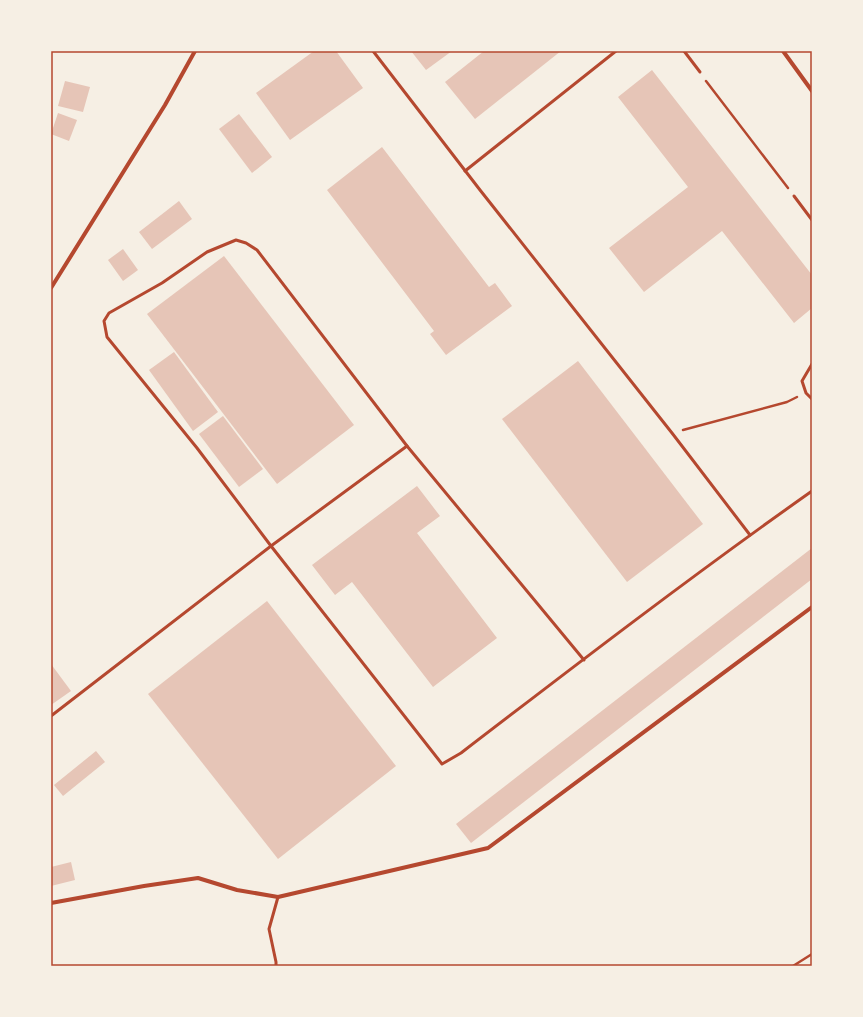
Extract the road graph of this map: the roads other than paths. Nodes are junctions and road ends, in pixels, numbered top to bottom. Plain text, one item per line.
1 (195, 51) edge
2 (373, 51) edge
3 (616, 51) edge
4 (684, 51) edge
5 (782, 51) edge
6 (700, 72) road end
7 (812, 91) edge
8 (465, 171) junction
9 (794, 196) road end
10 (812, 220) edge
11 (51, 288) edge
12 (812, 364) edge
13 (812, 399) edge
14 (407, 446) junction
15 (812, 491) edge
16 (750, 535) junction
17 (271, 546) junction
18 (812, 607) edge
19 (584, 660) junction
20 (51, 716) edge
21 (278, 897) junction
22 (51, 902) edge
23 (276, 966) edge

1 - 11 street
2 - 8 lane
3 - 8 lane
4 - 6 lane
5 - 7 street
8 - 16 lane
9 - 10 lane
12 - 13 lane
14 - 17 lane
14 - 17 lane
14 - 19 lane
15 - 16 lane
16 - 19 lane
17 - 19 lane
17 - 20 lane
18 - 21 street
21 - 22 street
21 - 23 lane

